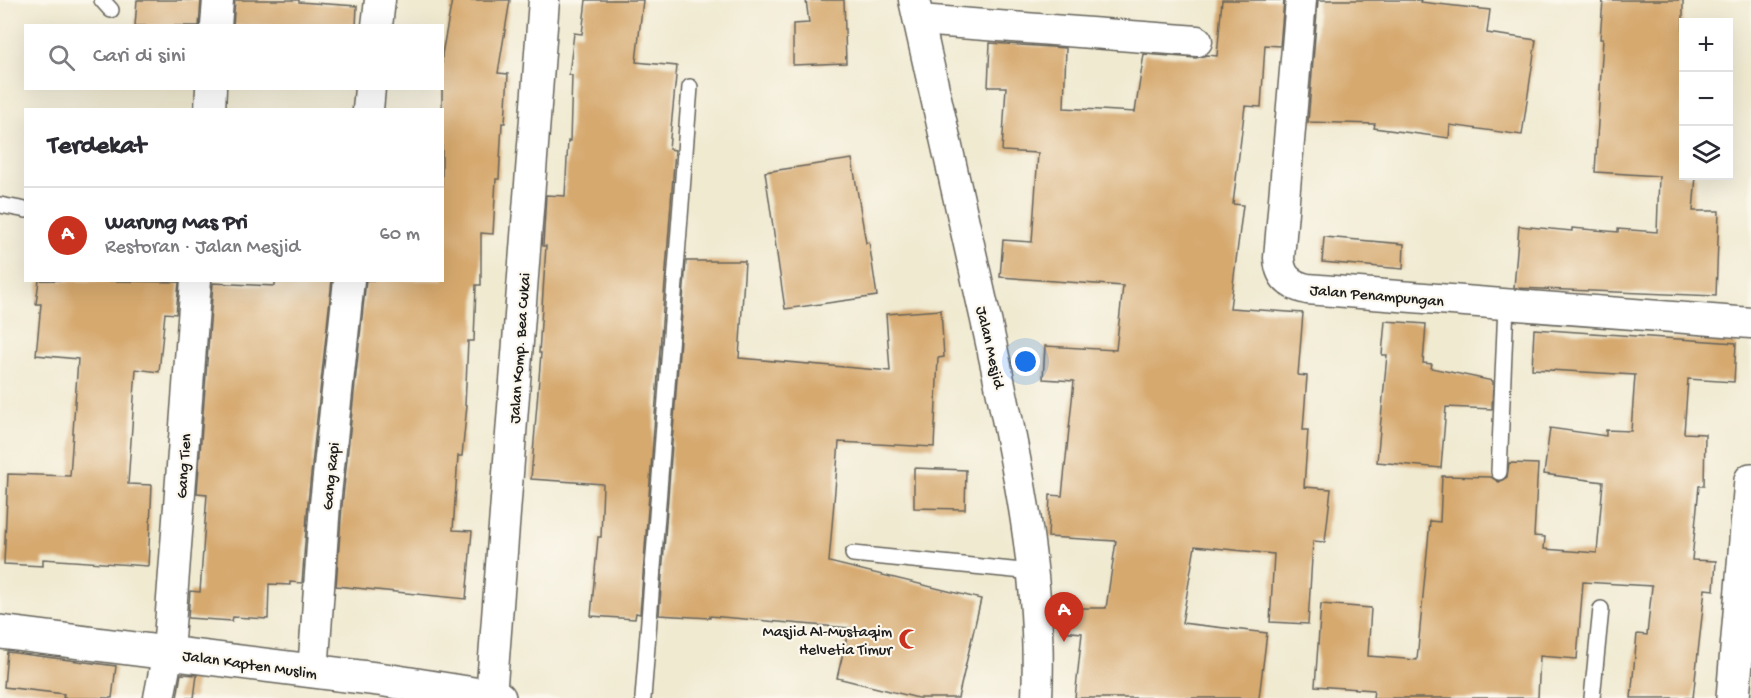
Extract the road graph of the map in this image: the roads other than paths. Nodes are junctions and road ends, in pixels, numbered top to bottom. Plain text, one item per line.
1 (218, 0) edge
2 (380, 0) edge
3 (544, 0) edge
4 (1301, 0) edge
5 (916, 10) edge
6 (216, 24) edge
7 (377, 24) edge
8 (1197, 41) dead end
9 (690, 87) dead end
10 (211, 90) edge
11 (370, 90) edge
12 (210, 108) edge
13 (368, 108) edge
14 (0, 205) edge
15 (24, 210) edge
16 (196, 282) edge
17 (350, 282) edge
18 (1506, 305) junction
19 (1751, 323) edge
20 (1499, 472) dead end
21 (1751, 480) edge
22 (853, 554) dead end
23 (1032, 572) junction
24 (1601, 609) dead end
25 (0, 632) edge
26 (168, 652) junction
27 (313, 672) junction
28 (383, 689) edge
29 (494, 697) edge
30 (159, 698) edge
31 (643, 698) edge
32 (1037, 698) edge
33 (1593, 698) edge
34 (1733, 698) edge

1 - 6 street
2 - 7 street
3 - 29 street, Jalan Komp. Bea Cukai
4 - 18 street, Jalan Penampungan
5 - 8 street
5 - 23 street, Jalan Mesjid
9 - 31 lane
10 - 12 street
11 - 13 street
14 - 15 lane
16 - 26 street, Gang Tien
17 - 27 street, Gang Rapi
18 - 19 street, Jalan Penampungan
18 - 20 lane
21 - 34 street
22 - 23 lane
23 - 32 street, Jalan Mesjid
24 - 33 lane
25 - 26 street, Jalan Kapten Muslim
26 - 27 street, Jalan Kapten Muslim
26 - 30 street, Gang Tien
27 - 28 street, Jalan Kapten Muslim
28 - 29 street, Jalan Kapten Muslim

